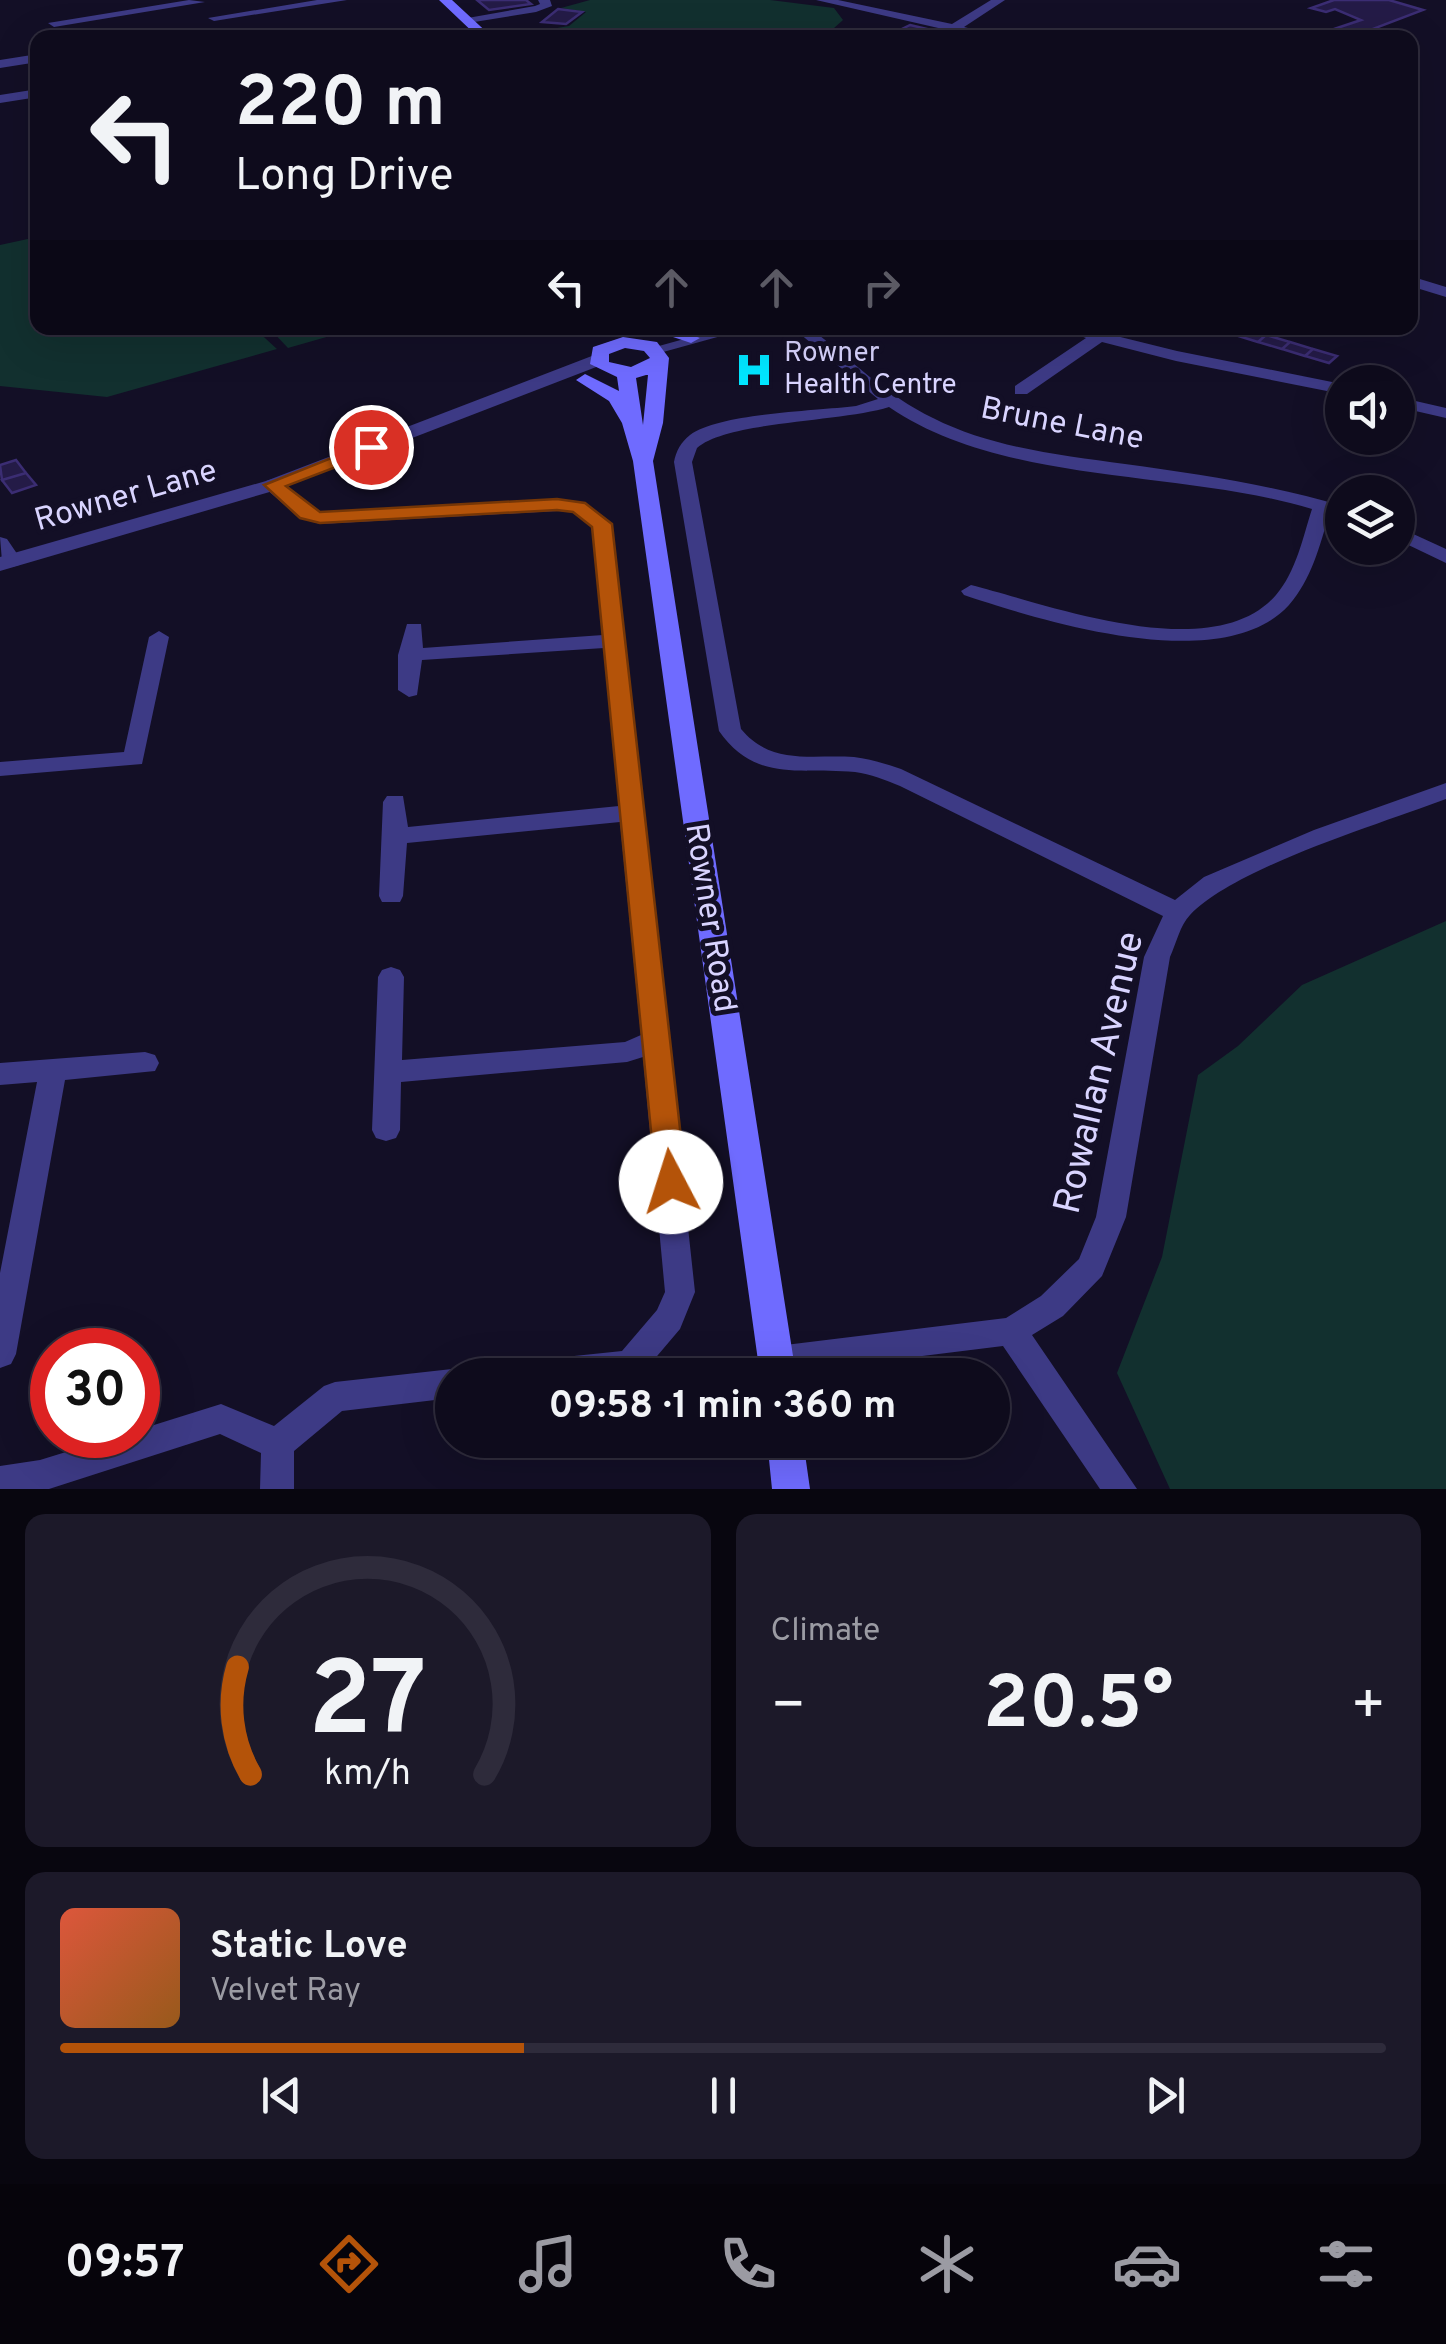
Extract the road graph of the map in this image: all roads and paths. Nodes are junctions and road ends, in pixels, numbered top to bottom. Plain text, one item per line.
1 (341, 0) edge
2 (445, 0) edge
3 (544, 0) edge
4 (822, 0) edge
5 (1000, 0) edge
6 (198, 1) edge
7 (851, 2) edge
8 (468, 19) junction
9 (54, 24) dead end
10 (957, 26) junction
11 (479, 30) edge
12 (972, 30) edge
13 (30, 59) edge
14 (0, 64) edge
15 (30, 94) edge
16 (0, 99) edge
17 (1418, 283) edge
18 (1446, 292) edge
19 (623, 335) edge
20 (680, 335) edge
21 (706, 335) edge
22 (809, 335) edge
23 (1088, 335) edge
24 (691, 338) junction
25 (1097, 338) junction
26 (657, 356) junction
27 (597, 360) junction
28 (623, 372) junction
29 (586, 380) junction
30 (1325, 385) edge
31 (1021, 390) dead end
32 (492, 399) junction
33 (891, 401) junction
34 (1415, 406) edge
35 (1446, 413) edge
36 (632, 423) junction
37 (643, 462) junction
38 (273, 485) junction
39 (1325, 507) edge
40 (1325, 523) edge
41 (1415, 542) edge
42 (4, 556) edge
43 (1446, 557) edge
44 (970, 591) dead end
45 (414, 628) dead end
46 (159, 637) dead end
47 (613, 641) junction
48 (408, 655) junction
49 (408, 690) dead end
50 (0, 769) edge
51 (1446, 791) edge
52 (394, 802) dead end
53 (633, 812) junction
54 (396, 836) junction
55 (391, 896) dead end
56 (1177, 912) junction
57 (391, 978) dead end
58 (658, 1040) junction
59 (145, 1063) dead end
60 (54, 1072) junction
61 (389, 1072) junction
62 (0, 1074) edge
63 (386, 1130) dead end
64 (1011, 1332) junction
65 (0, 1354) edge
66 (636, 1358) edge
67 (777, 1358) edge
68 (843, 1358) edge
69 (435, 1386) edge
70 (278, 1444) junction
71 (787, 1458) edge
72 (0, 1482) edge
73 (277, 1489) edge
74 (791, 1489) edge
75 (1120, 1489) edge

1 - 6 street
2 - 8 main road
3 - 8 street
4 - 7 street
5 - 10 street
6 - 9 street
7 - 10 street
8 - 11 main road
10 - 12 street
13 - 14 street
15 - 16 street
17 - 18 street
19 - 26 main road
19 - 27 main road
20 - 24 main road
21 - 24 street
22 - 33 street, Brune Lane
23 - 25 street
24 - 26 street
25 - 30 street
25 - 31 street
26 - 28 main road
26 - 37 main road, Rowner Road
27 - 28 main road
27 - 32 street, Rowner Lane
28 - 29 street, Rowner Lane
28 - 36 main road, Rowner Road
29 - 32 street, Rowner Lane
29 - 36 main road
32 - 38 street, Rowner Lane
33 - 39 street, Brune Lane
33 - 56 street
34 - 35 street
36 - 37 main road, Rowner Road
37 - 67 main road, Rowner Road
38 - 42 street, Rowner Lane
38 - 47 street
40 - 44 street
41 - 43 street
45 - 48 street
46 - 50 street
47 - 48 street
47 - 53 street
48 - 49 street
51 - 56 street, Rowallan Avenue
52 - 54 street
53 - 54 street
53 - 58 street
54 - 55 street
56 - 64 street, Rowallan Avenue
57 - 61 street
58 - 61 street
58 - 66 street
59 - 60 street
60 - 62 street
60 - 65 street
61 - 63 street
64 - 68 street, Rowallan Avenue
64 - 75 street
69 - 70 street
70 - 72 street
70 - 73 street
71 - 74 main road

